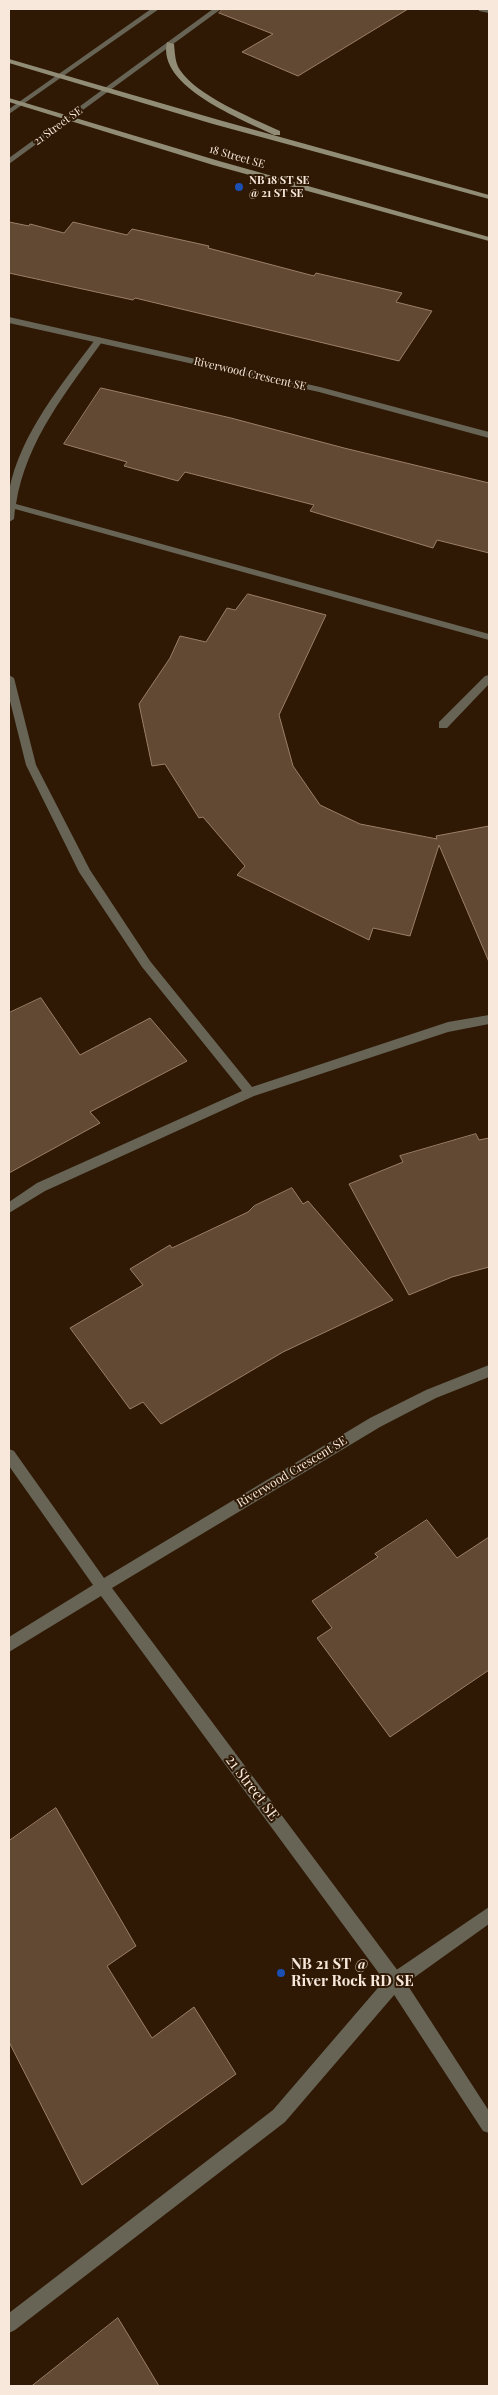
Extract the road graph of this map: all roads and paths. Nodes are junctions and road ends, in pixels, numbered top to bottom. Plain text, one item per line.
1 (155, 9) edge
2 (217, 9) edge
3 (482, 9) edge
4 (489, 12) edge
5 (170, 44) junction
6 (9, 61) edge
7 (60, 75) junction
8 (107, 89) junction
9 (9, 100) edge
10 (20, 104) junction
11 (9, 112) edge
12 (68, 118) junction
13 (299, 145) junction
14 (9, 162) edge
15 (489, 197) edge
16 (489, 239) edge
17 (9, 320) edge
18 (100, 339) junction
19 (489, 435) edge
20 (10, 505) junction
21 (9, 519) edge
22 (489, 636) edge
23 (9, 678) edge
24 (489, 678) edge
25 (443, 725) dead end
26 (489, 1020) edge
27 (250, 1093) junction
28 (9, 1208) edge
29 (489, 1371) edge
30 (9, 1455) edge
31 (102, 1586) junction
32 (9, 1645) edge
33 (489, 1915) edge
34 (395, 1981) junction
35 (489, 2125) edge
36 (9, 2324) edge

1 - 7 street
2 - 5 street, 21 Street SE
3 - 4 street
5 - 8 street, 21 Street SE
5 - 13 main road
6 - 7 main road
7 - 8 main road
7 - 10 street
8 - 12 street, 21 Street SE
8 - 13 main road
9 - 10 main road, 18 Street SE
10 - 11 street
10 - 12 main road, 18 Street SE
12 - 14 street, 21 Street SE
12 - 16 main road, 18 Street SE
13 - 15 main road
17 - 18 street, Riverwood Crescent SE
18 - 19 street, Riverwood Crescent SE
18 - 20 street
20 - 21 street
20 - 22 street
23 - 27 street
24 - 25 street
26 - 27 street
27 - 28 street
29 - 31 street, Riverwood Crescent SE
30 - 31 street, 21 Street SE
31 - 32 street, Riverwood Crescent SE
31 - 34 street, 21 Street SE
33 - 34 street
34 - 35 street, 21 Street SE
34 - 36 street

